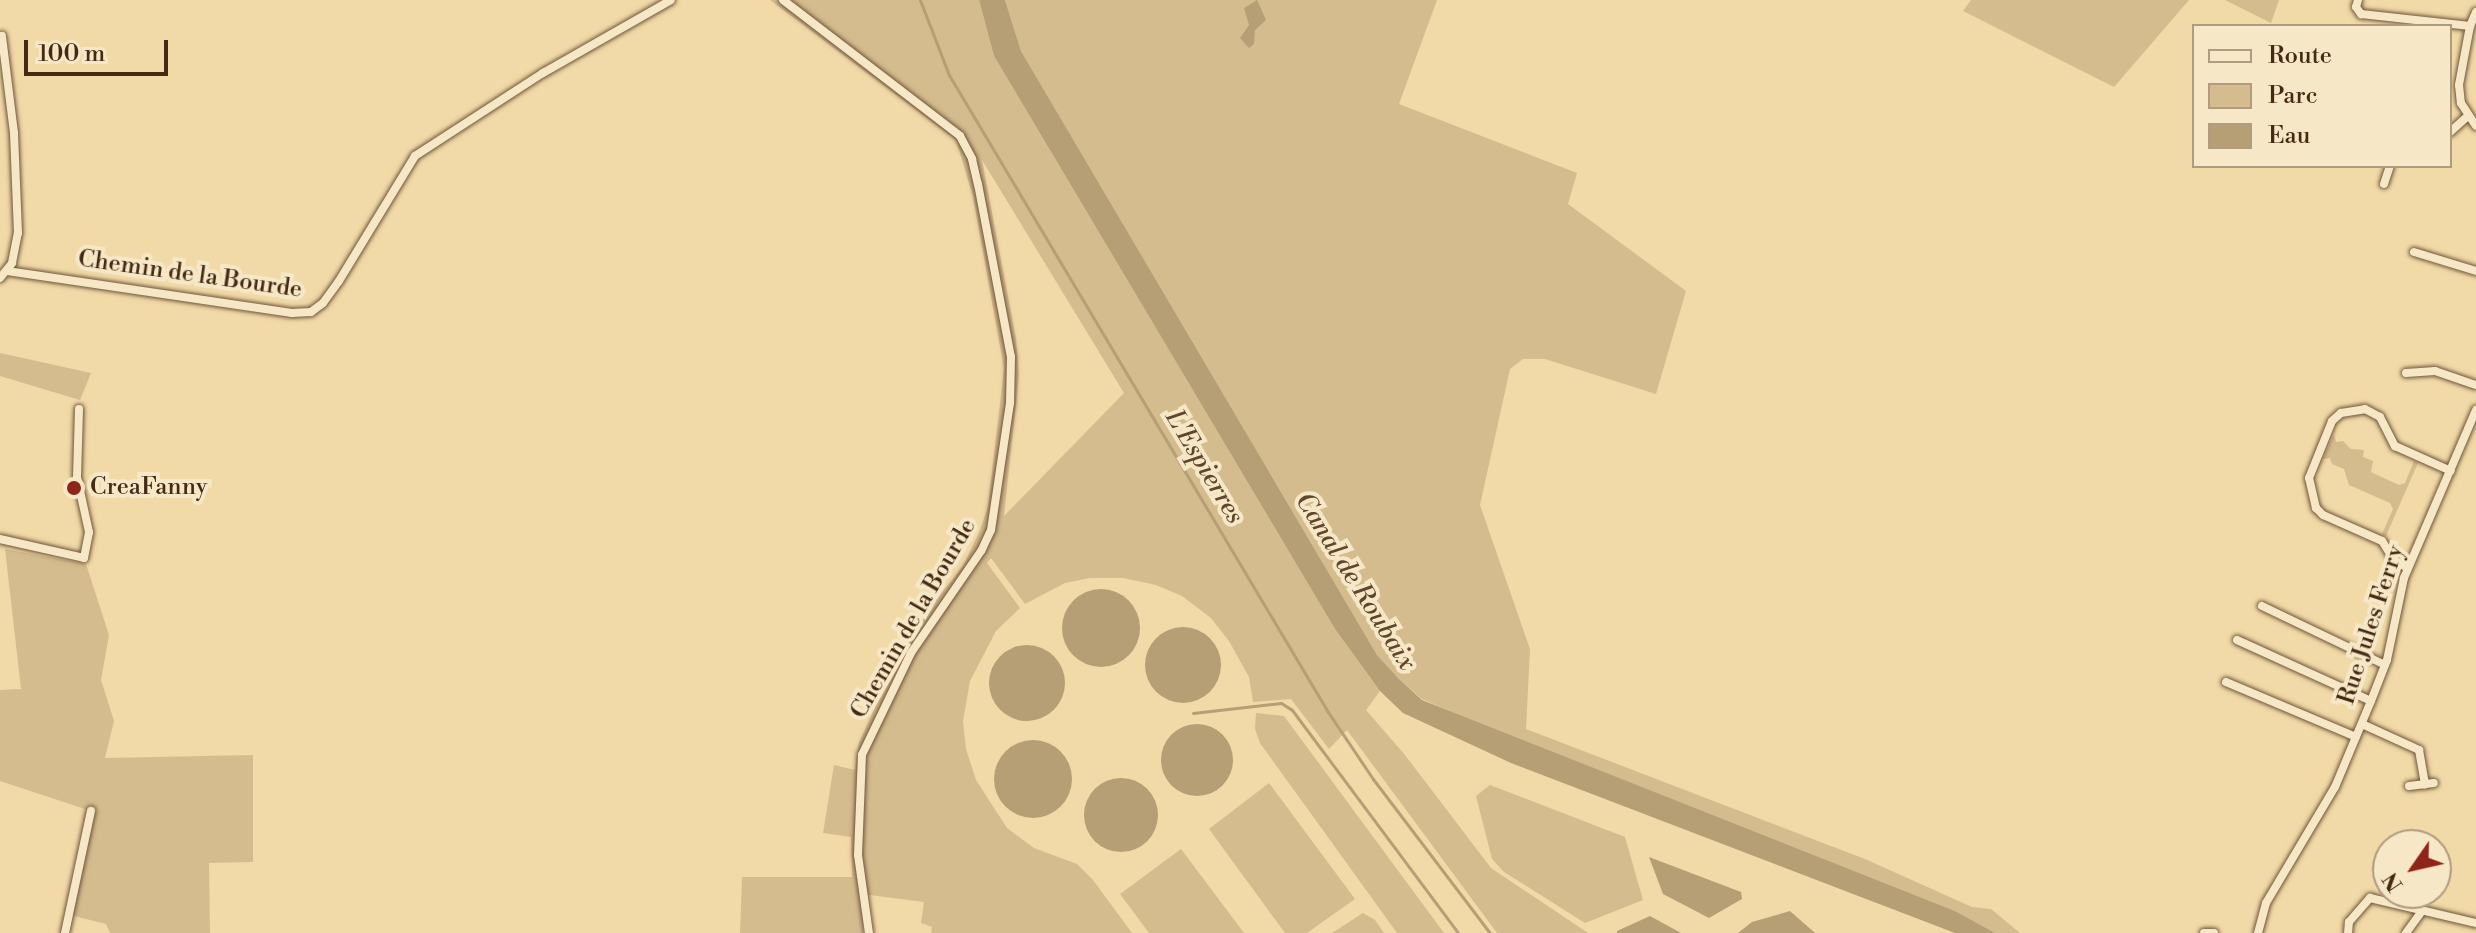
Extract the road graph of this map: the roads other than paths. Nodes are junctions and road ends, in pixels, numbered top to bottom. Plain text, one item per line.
1 (671, 0) edge
2 (783, 0) edge
3 (2358, 0) edge
4 (2476, 12) edge
5 (2452, 24) edge
6 (2452, 24) edge
7 (2470, 26) junction
8 (2, 36) dead end
9 (2468, 116) junction
10 (2476, 126) edge
11 (2452, 130) edge
12 (2389, 168) edge
13 (2384, 184) dead end
14 (2414, 252) dead end
15 (2476, 271) edge
16 (4, 274) edge
17 (2406, 373) dead end
18 (2476, 385) edge
19 (79, 409) dead end
20 (2476, 410) edge
21 (2451, 471) junction
22 (0, 539) edge
23 (2407, 568) junction
24 (2262, 606) dead end
25 (2237, 640) dead end
26 (2385, 665) junction
27 (2226, 682) dead end
28 (2371, 701) junction
29 (2362, 724) junction
30 (2356, 737) junction
31 (2409, 786) dead end
32 (91, 811) dead end
33 (2422, 911) junction
34 (2476, 923) edge
35 (65, 933) edge
36 (869, 933) edge
37 (2204, 933) edge
38 (2214, 933) edge
39 (2258, 933) edge
40 (2348, 933) edge
41 (2406, 933) edge

1 - 16 street, Chemin de la Bourde
2 - 36 street, Chemin de la Bourde
3 - 6 street
4 - 7 street
5 - 7 street
7 - 9 street
8 - 16 street
9 - 10 street
9 - 11 street
12 - 13 street
14 - 15 street
17 - 18 street
19 - 22 street
20 - 21 street, Rue Jules Ferry
21 - 23 street, Rue Jules Ferry
21 - 23 street
23 - 26 street, Rue Jules Ferry
24 - 26 street
25 - 28 street
26 - 28 street, Rue Jules Ferry
27 - 30 street
28 - 29 street, Rue Jules Ferry
29 - 30 street, Rue Jules Ferry
29 - 31 street
30 - 39 street, Rue Jules Ferry
32 - 35 street
33 - 34 street
33 - 40 street
33 - 41 street
37 - 38 street

